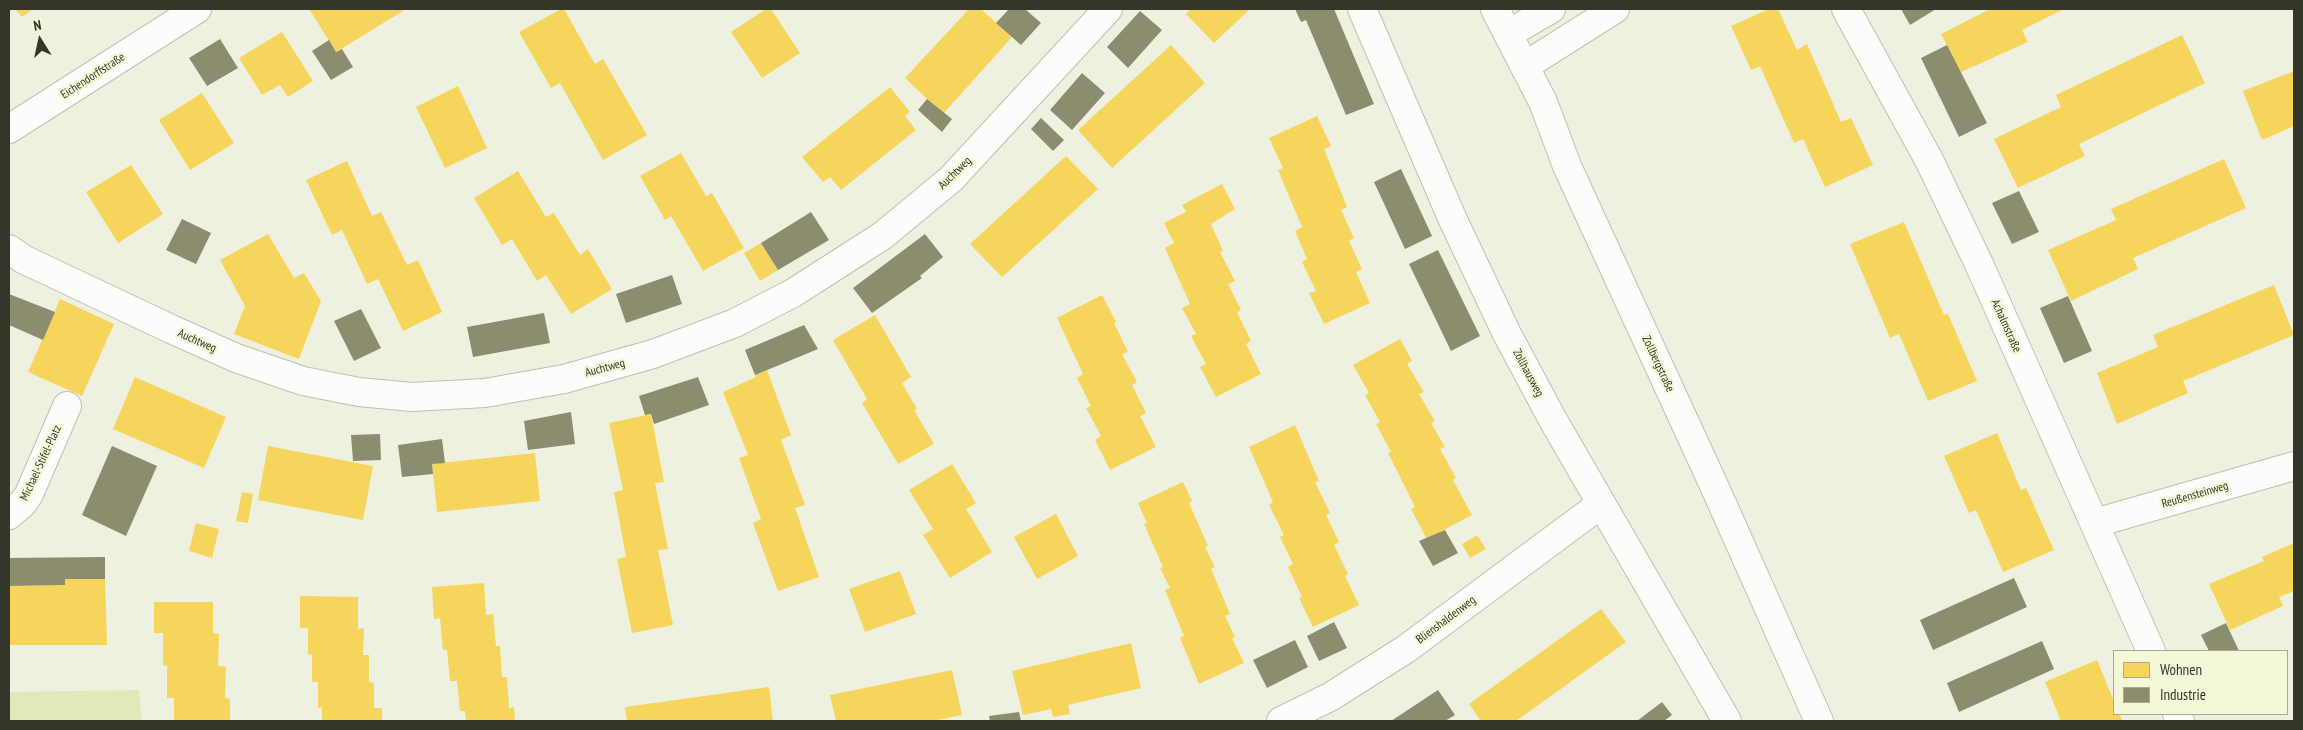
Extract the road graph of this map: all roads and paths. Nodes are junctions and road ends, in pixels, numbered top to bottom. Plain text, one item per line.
1 (1108, 9) edge
2 (1362, 9) edge
3 (1494, 9) edge
4 (1551, 9) edge
5 (1614, 9) edge
6 (1846, 9) edge
7 (179, 13) edge
8 (1508, 34) junction
9 (1525, 66) junction
10 (9, 129) edge
11 (9, 249) edge
12 (67, 406) dead end
13 (2294, 466) edge
14 (1601, 504) junction
15 (9, 515) edge
16 (2095, 523) junction
17 (2151, 650) edge
18 (1282, 721) edge
19 (1727, 721) edge
20 (1819, 721) edge

1 - 11 street, Auchtweg
2 - 14 street, Zollhausweg
3 - 8 street, Zollbergstraße
4 - 8 street
5 - 9 street
6 - 16 street, Achalmstraße
7 - 10 street, Eichendorffstraße
8 - 9 street, Zollbergstraße
9 - 20 street, Zollbergstraße
12 - 15 street, Michael-Stifel-Platz
13 - 16 street, Reußensteinweg
14 - 18 street, Blienshaldenweg
14 - 19 street, Zollhausweg
16 - 17 street, Achalmstraße

